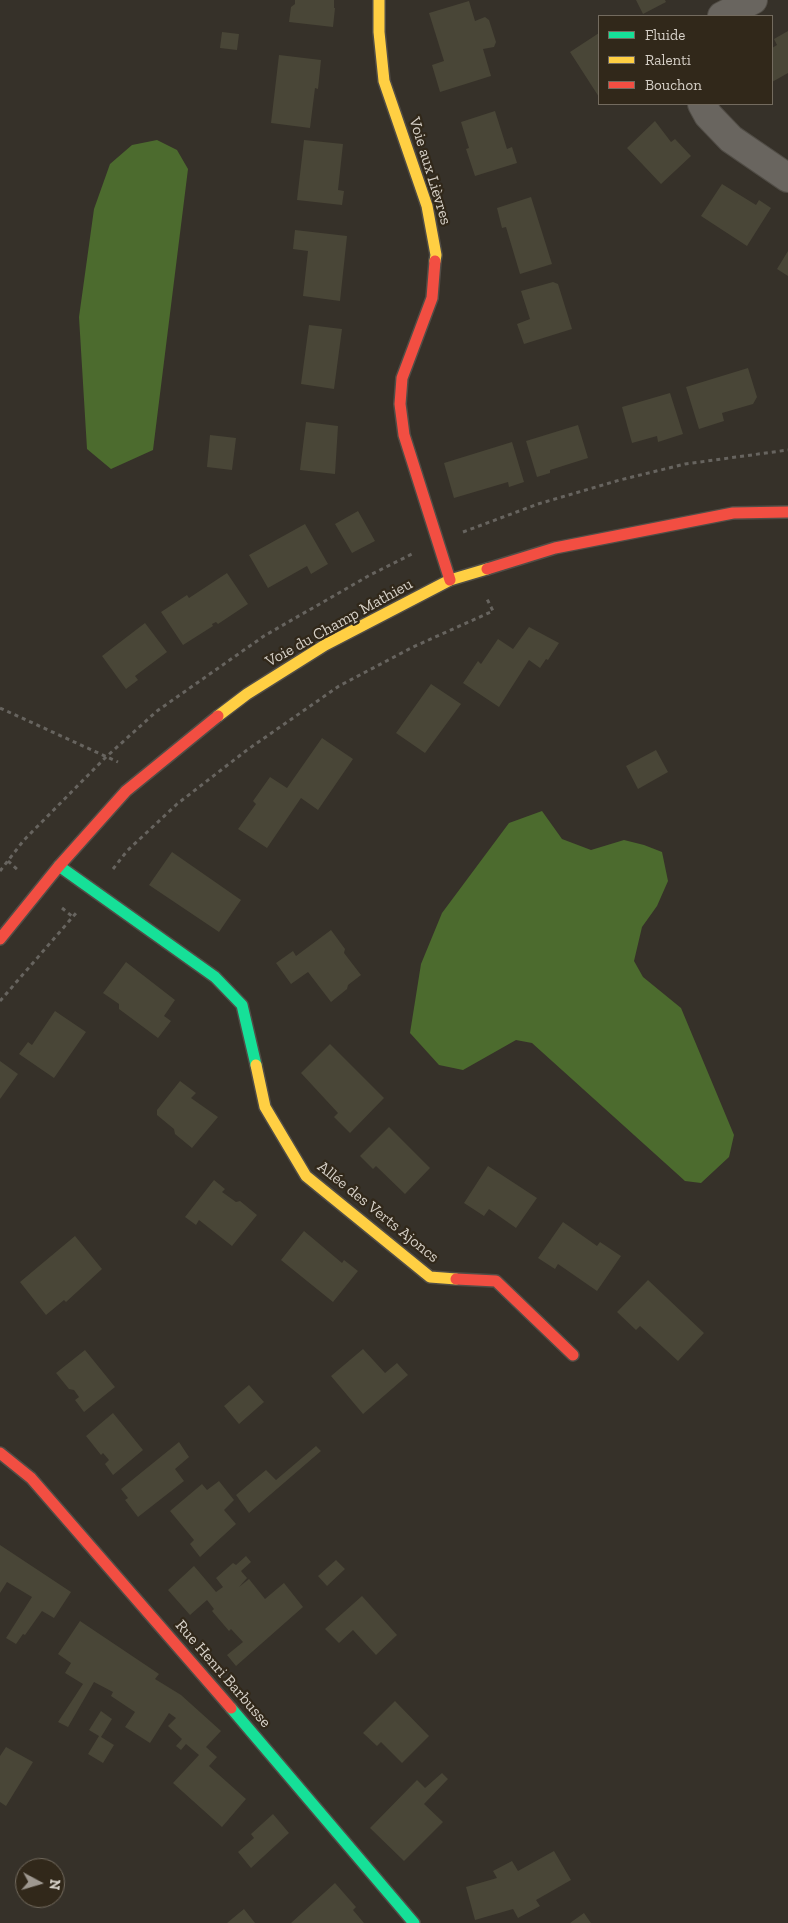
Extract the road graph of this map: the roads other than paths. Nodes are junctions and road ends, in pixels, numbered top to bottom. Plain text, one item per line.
1 (379, 0) edge
2 (753, 0) edge
3 (724, 15) edge
4 (703, 105) edge
5 (788, 178) edge
6 (788, 512) edge
7 (450, 580) junction
8 (59, 866) junction
9 (0, 939) edge
10 (573, 1355) dead end
11 (0, 1453) edge
12 (414, 1923) edge

1 - 7 street, Voie aux Lièvres
2 - 3 street
4 - 5 street
6 - 7 street, Voie du Champ Mathieu
7 - 8 street, Voie du Champ Mathieu
8 - 9 street, Voie du Champ Mathieu
8 - 10 street, Allée des Verts Ajoncs
11 - 12 street, Rue Henri Barbusse

